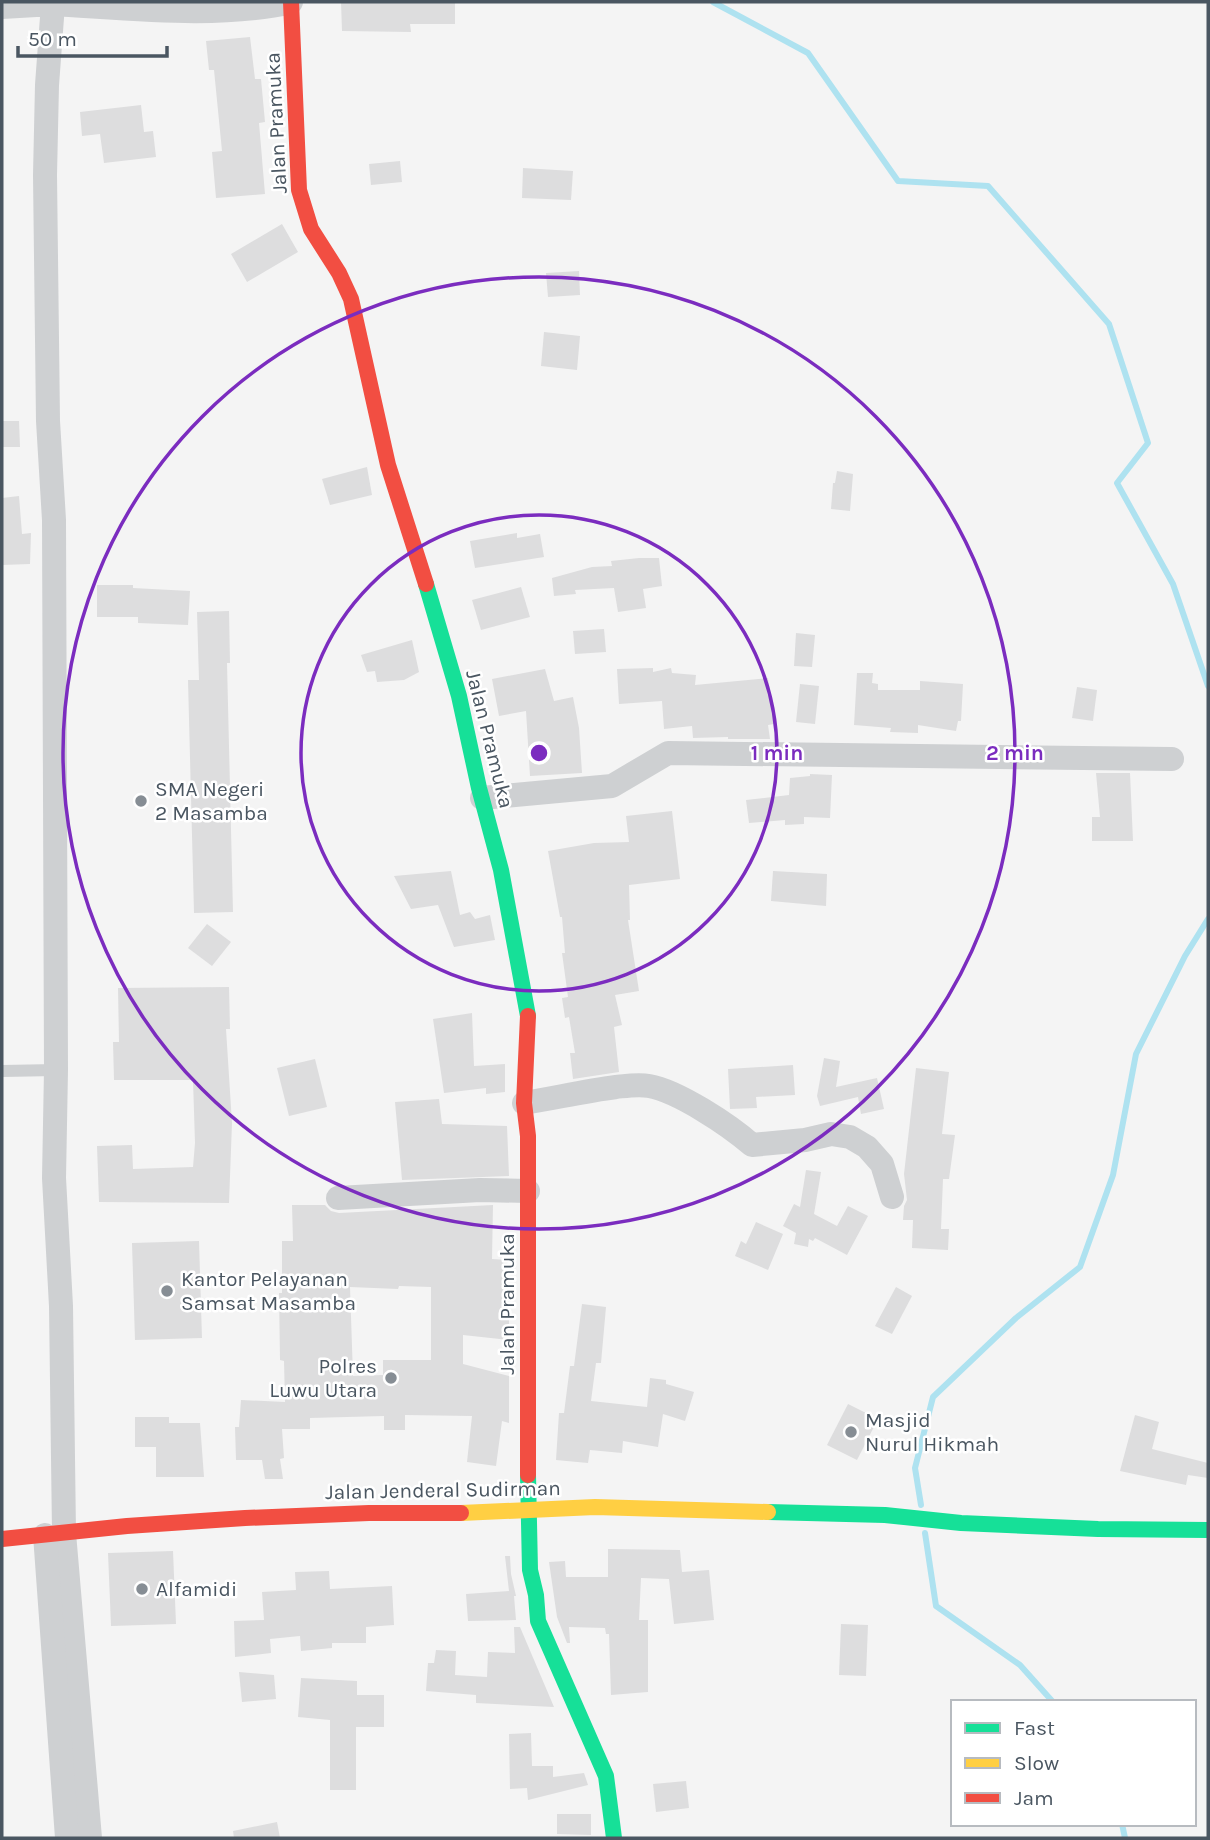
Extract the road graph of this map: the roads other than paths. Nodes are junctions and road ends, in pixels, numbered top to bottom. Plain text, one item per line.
1 (291, 2) edge
2 (53, 4) junction
3 (2, 7) edge
4 (1172, 759) dead end
5 (482, 798) junction
6 (56, 1070) junction
7 (2, 1071) edge
8 (524, 1103) junction
9 (528, 1191) junction
10 (892, 1197) dead end
11 (338, 1198) dead end
12 (528, 1508) junction
13 (1208, 1530) edge
14 (55, 1534) junction
15 (2, 1539) edge
16 (67, 1838) edge
17 (90, 1838) edge
18 (614, 1838) edge

1 - 2 street
1 - 5 main road, Jalan Pramuka
2 - 3 street
2 - 6 street
4 - 5 street
5 - 8 main road, Jalan Pramuka
6 - 7 lane
6 - 14 street
8 - 9 main road, Jalan Pramuka
8 - 10 street
9 - 11 street
9 - 12 main road, Jalan Pramuka
12 - 13 main road, Jalan Jenderal Sudirman
12 - 14 main road, Jalan Jenderal Sudirman
12 - 18 main road, Jalan Pramuka
14 - 15 main road, Jalan Jenderal Sudirman
14 - 16 street
14 - 17 street

